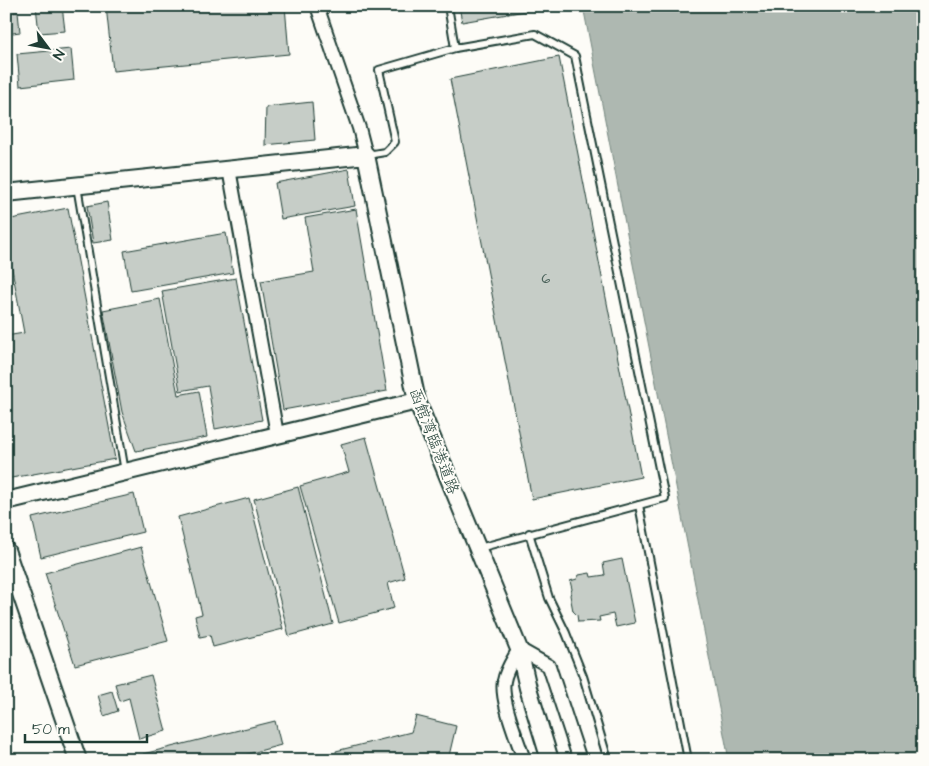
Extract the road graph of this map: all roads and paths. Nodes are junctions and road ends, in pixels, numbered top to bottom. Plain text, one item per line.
1 (317, 6) edge
2 (448, 6) edge
3 (455, 48) junction
4 (366, 155) junction
5 (229, 169) junction
6 (76, 185) junction
7 (6, 193) edge
8 (417, 401) junction
9 (277, 434) junction
10 (125, 474) junction
11 (6, 501) edge
12 (640, 505) junction
13 (529, 533) junction
14 (478, 549) junction
15 (6, 550) edge
16 (519, 649) junction
17 (78, 760) edge
18 (524, 760) edge
19 (550, 760) edge
20 (580, 760) edge
21 (608, 760) edge
22 (688, 760) edge

1 - 4 street
2 - 3 lane
3 - 4 lane
3 - 12 lane
4 - 5 street
4 - 8 street, 函館湾臨港道路
5 - 6 street
5 - 9 street
6 - 7 street
6 - 10 lane
8 - 9 street
8 - 14 street, 函館湾臨港道路
9 - 10 street
10 - 11 street
12 - 13 lane
12 - 22 lane
13 - 14 lane
13 - 21 lane
14 - 16 street, 函館湾臨港道路
15 - 17 street
16 - 18 street
16 - 19 street, 函館湾臨港道路
16 - 20 street

